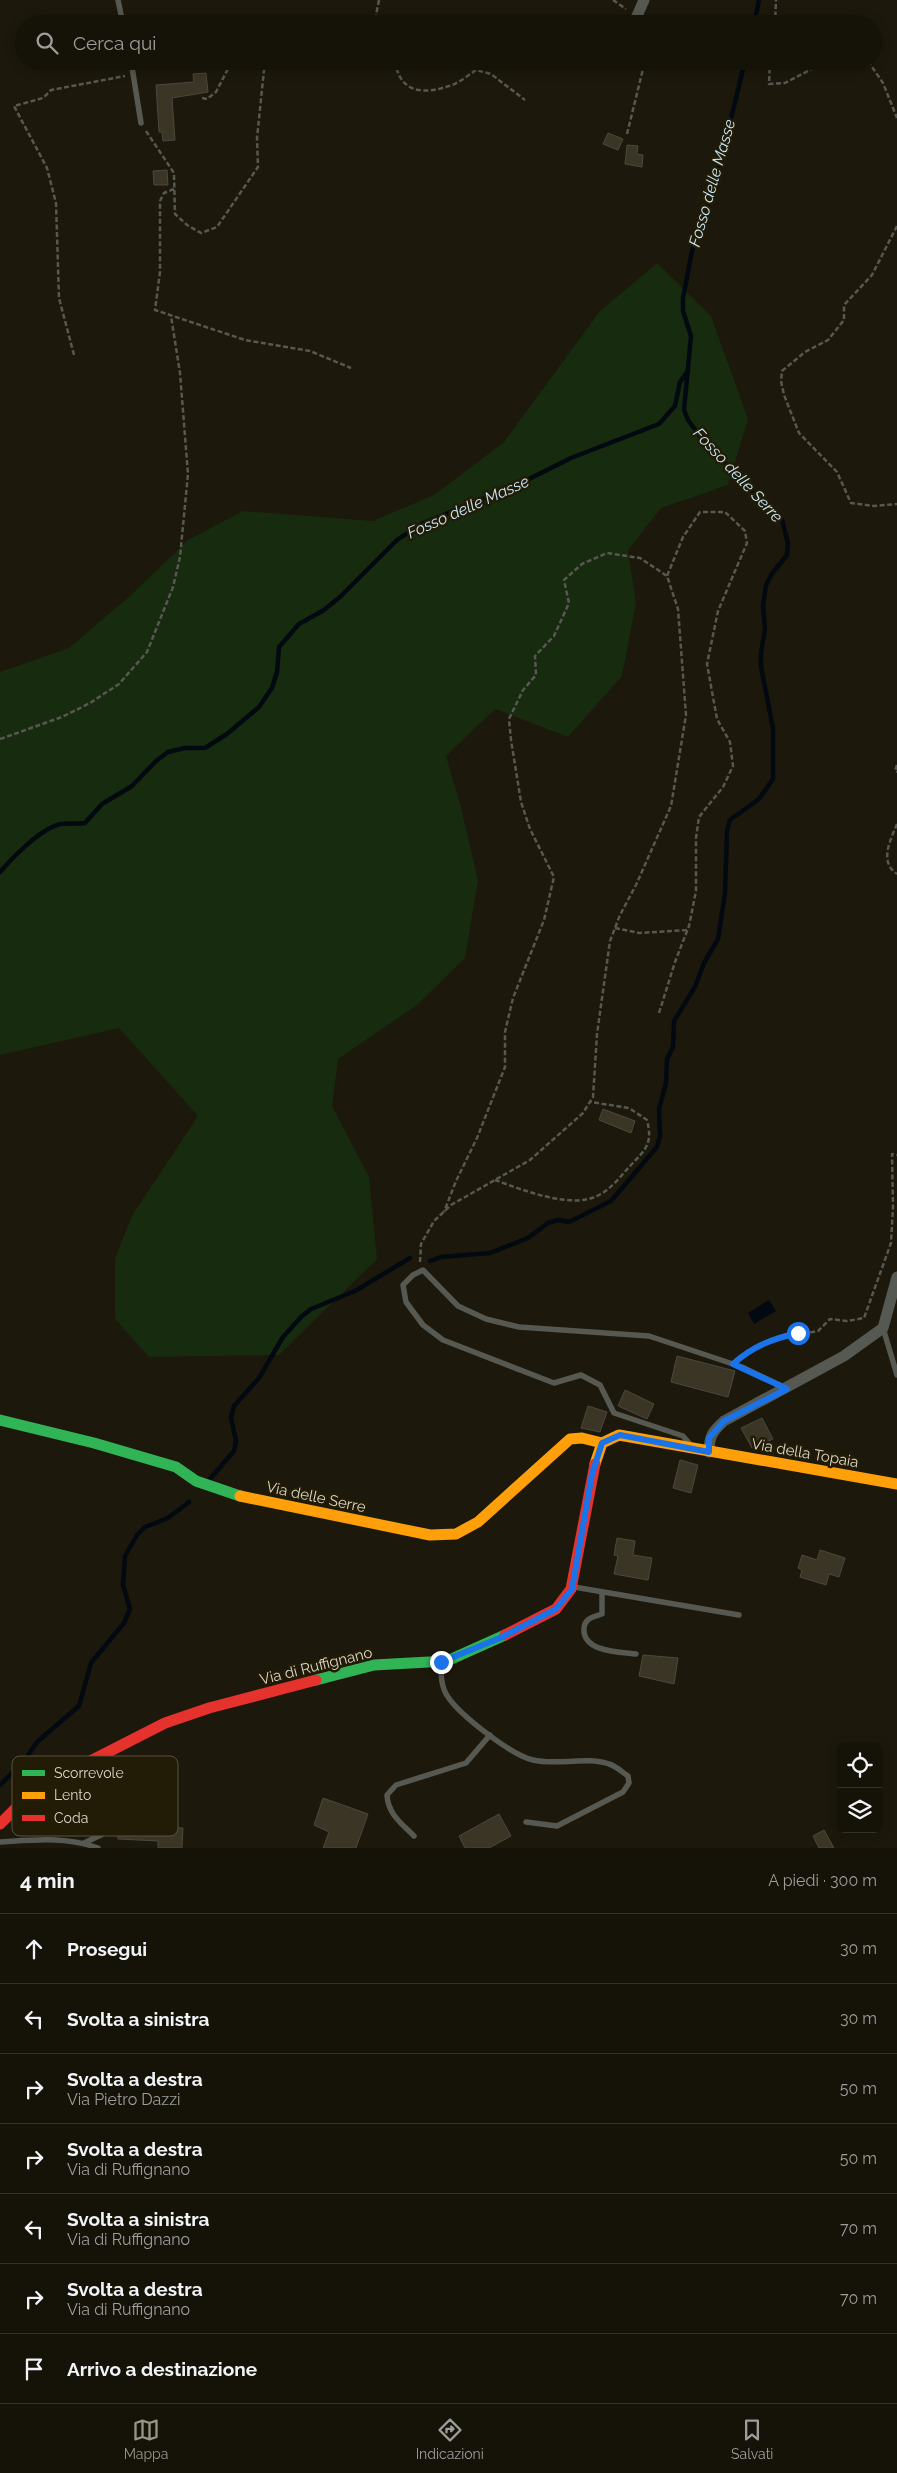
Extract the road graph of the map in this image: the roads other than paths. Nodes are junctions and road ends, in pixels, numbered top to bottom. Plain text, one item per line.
1 (118, 0) edge
2 (644, 0) edge
3 (121, 15) edge
4 (637, 15) edge
5 (133, 70) edge
6 (141, 123) road end
7 (897, 1277) edge
8 (884, 1328) junction
9 (897, 1375) edge
10 (787, 1389) junction
11 (0, 1420) edge
12 (602, 1443) junction
13 (694, 1449) junction
14 (709, 1452) junction
15 (897, 1484) edge
16 (572, 1587) junction
17 (602, 1592) junction
18 (739, 1616) dead end
19 (636, 1654) dead end
20 (441, 1662) junction
21 (490, 1735) junction
22 (102, 1756) edge
23 (12, 1812) edge
24 (526, 1822) dead end
25 (0, 1824) edge
26 (99, 1836) edge
27 (414, 1836) dead end
28 (0, 1842) edge
29 (84, 1843) junction
30 (98, 1848) edge

1 - 3 lane
2 - 4 street
5 - 6 lane
7 - 8 street
8 - 9 lane
8 - 10 street
10 - 13 lane
10 - 14 street
11 - 12 street, Via delle Serre
12 - 13 street
12 - 16 street, Via di Ruffignano
13 - 14 street
14 - 15 street, Via della Topaia
16 - 17 lane
16 - 20 street, Via di Ruffignano
17 - 18 lane
17 - 19 lane
20 - 21 lane
20 - 22 street, Via di Ruffignano
21 - 24 lane
21 - 27 lane
23 - 25 street, Via di Ruffignano
26 - 29 lane
28 - 29 lane
29 - 30 lane

